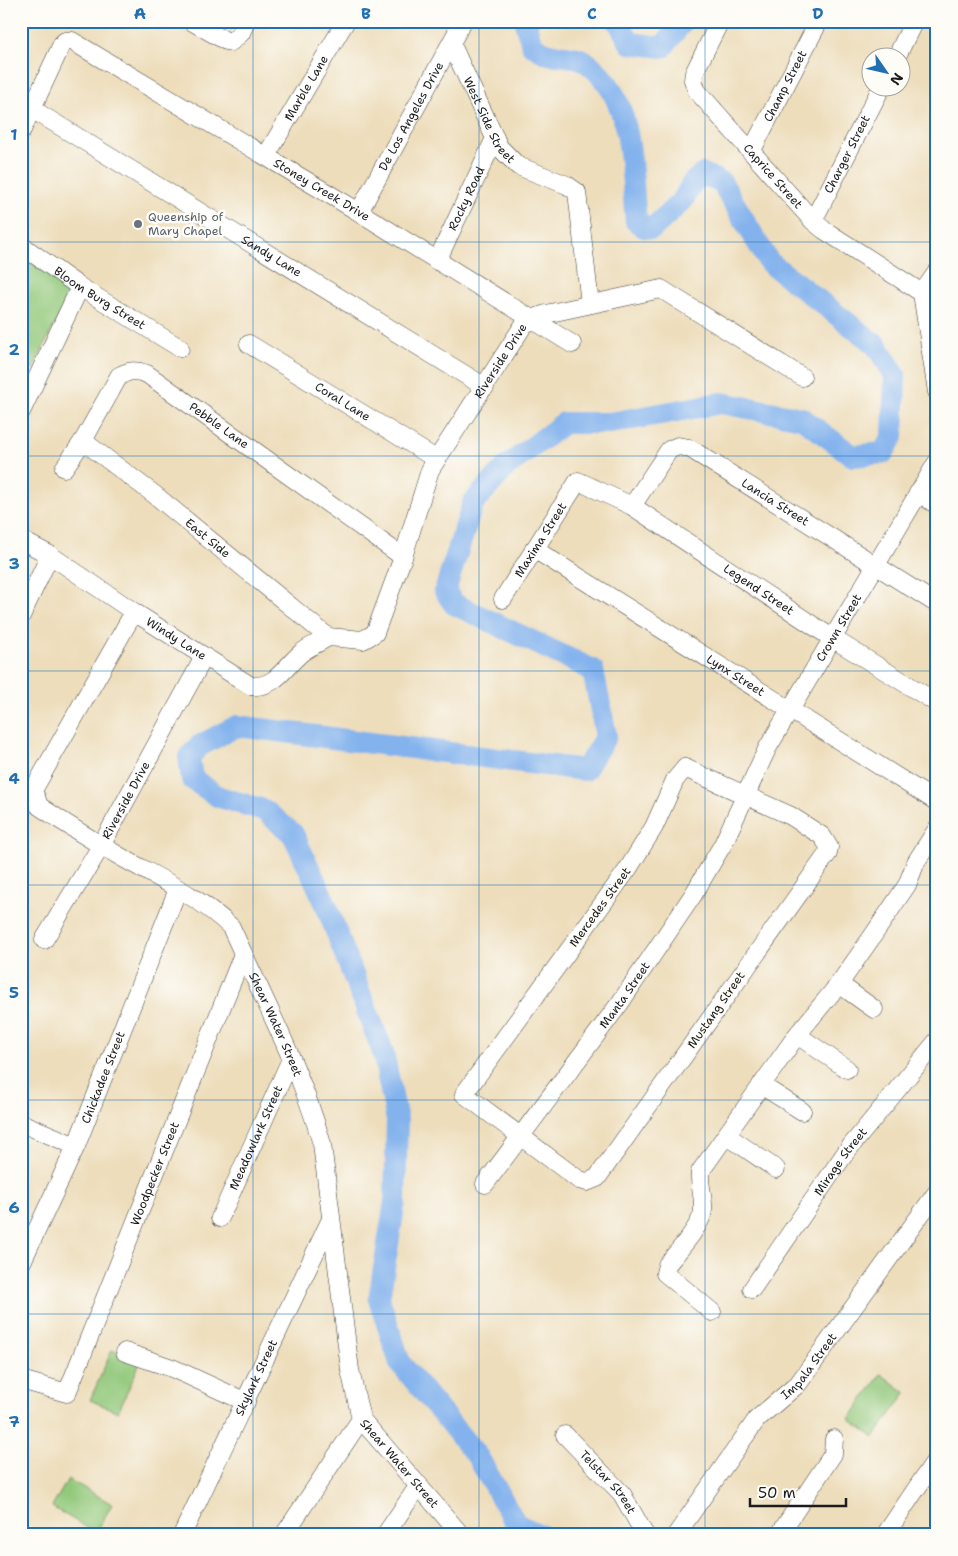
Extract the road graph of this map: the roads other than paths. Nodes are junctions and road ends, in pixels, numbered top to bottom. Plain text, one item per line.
1 (191, 21) edge
2 (246, 21) edge
3 (463, 21) edge
4 (720, 21) edge
5 (818, 21) edge
6 (914, 21) edge
7 (343, 22) edge
8 (452, 45) junction
9 (901, 48) edge
10 (876, 98) edge
11 (32, 109) junction
12 (21, 132) edge
13 (495, 138) junction
14 (752, 150) junction
15 (266, 156) junction
16 (359, 212) junction
17 (813, 221) junction
18 (21, 245) edge
19 (437, 261) junction
20 (937, 272) edge
21 (80, 287) junction
22 (922, 293) junction
23 (590, 304) junction
24 (532, 319) junction
25 (249, 344) dead end
26 (572, 344) dead end
27 (180, 348) dead end
28 (802, 377) dead end
29 (485, 387) junction
30 (937, 392) edge
31 (21, 412) edge
32 (83, 441) junction
33 (436, 459) junction
34 (937, 462) edge
35 (64, 468) dead end
36 (578, 481) joint
37 (918, 494) junction
38 (937, 505) edge
39 (632, 506) junction
40 (21, 540) edge
41 (534, 549) junction
42 (50, 555) junction
43 (402, 557) junction
44 (874, 566) junction
45 (503, 600) dead end
46 (937, 604) edge
47 (134, 612) junction
48 (21, 616) edge
49 (328, 637) junction
50 (832, 638) junction
51 (204, 657) junction
52 (937, 702) edge
53 (790, 710) junction
54 (747, 795) junction
55 (937, 802) edge
56 (937, 829) edge
57 (101, 846) junction
58 (178, 889) junction
59 (44, 940) dead end
60 (243, 954) junction
61 (839, 984) junction
62 (874, 1009) dead end
63 (797, 1035) junction
64 (937, 1041) edge
65 (291, 1059) junction
66 (847, 1069) dead end
67 (761, 1086) junction
68 (464, 1094) joint
69 (802, 1111) dead end
70 (21, 1123) edge
71 (726, 1135) junction
72 (521, 1136) junction
73 (76, 1146) junction
74 (776, 1170) dead end
75 (485, 1184) dead end
76 (937, 1192) edge
77 (220, 1218) dead end
78 (330, 1221) junction
79 (21, 1264) edge
80 (752, 1289) dead end
81 (712, 1312) dead end
82 (125, 1352) dead end
83 (21, 1380) edge
84 (246, 1402) junction
85 (361, 1420) junction
86 (565, 1435) dead end
87 (834, 1439) dead end
88 (937, 1458) edge
89 (419, 1485) junction
90 (182, 1535) edge
91 (284, 1535) edge
92 (385, 1535) edge
93 (461, 1535) edge
94 (645, 1535) edge
95 (676, 1535) edge
96 (779, 1535) edge
97 (885, 1535) edge

1 - 2 street
3 - 8 street, De Los Angeles Drive
4 - 14 street, Caprice Street
5 - 14 street, Champ Street
6 - 9 street
7 - 15 street, Marble Lane
8 - 13 street, West Side Street
8 - 16 street, De Los Angeles Drive
10 - 17 street, Charger Street
11 - 12 street
11 - 15 street, Stoney Creek Drive
11 - 29 street, Sandy Lane
13 - 19 street, Rocky Road
13 - 23 street, West Side Street
14 - 17 street, Caprice Street
15 - 16 street, Stoney Creek Drive
16 - 19 street, Stoney Creek Drive
17 - 22 street, Caprice Street
18 - 21 street, Bloom Burg Street
19 - 24 street, Stoney Creek Drive
20 - 22 street
21 - 27 street, Bloom Burg Street
21 - 31 street
22 - 30 street
23 - 24 street, Riverside Drive
23 - 28 street, Riverside Drive
24 - 26 street, Stoney Creek Drive
24 - 29 street, Riverside Drive
25 - 33 street, Coral Lane
29 - 33 street, Riverside Drive
32 - 35 street, Pebble Lane
32 - 43 street, Pebble Lane
32 - 49 street, East Side
33 - 43 street, Riverside Drive
34 - 37 street, Crown Street
36 - 39 street, Legend Street
36 - 41 street, Maxima Street
37 - 38 street
37 - 44 street, Crown Street
39 - 44 street, Lancia Street
39 - 50 street, Legend Street
40 - 42 street, Windy Lane
41 - 45 street, Maxima Street
41 - 53 street, Lynx Street
42 - 47 street, Windy Lane
42 - 48 street
43 - 49 street, Riverside Drive
44 - 46 street, Lancia Street
44 - 50 street, Crown Street
47 - 51 street, Windy Lane
47 - 57 street, Shear Water Street
49 - 51 street, Windy Lane
50 - 52 street, Legend Street
50 - 53 street, Crown Street
51 - 57 street, Riverside Drive
53 - 54 street, Crown Street
53 - 55 street, Lynx Street
54 - 68 street, Mercedes Street
54 - 72 street, Manta Street
54 - 72 street, Mustang Street
56 - 61 street
57 - 58 street, Shear Water Street
57 - 59 street, Riverside Drive
58 - 60 street, Shear Water Street
58 - 73 street, Chickadee Street
60 - 65 street, Shear Water Street
60 - 83 street, Woodpecker Street
61 - 62 street
61 - 63 street
63 - 66 street
63 - 67 street
64 - 80 street, Mirage Street
65 - 77 street, Meadowlark Street
65 - 78 street, Shear Water Street
67 - 69 street
67 - 71 street
68 - 72 street, Mustang Street
70 - 73 street
71 - 74 street
71 - 81 street
72 - 75 street, Manta Street
73 - 79 street, Chickadee Street
76 - 95 street, Impala Street
78 - 84 street, Skylark Street
78 - 85 street, Shear Water Street
82 - 84 street
84 - 90 street, Skylark Street
85 - 89 street, Shear Water Street
85 - 91 street
86 - 94 street, Telstar Street
87 - 96 street
88 - 97 street
89 - 92 street
89 - 93 street, Shear Water Street

